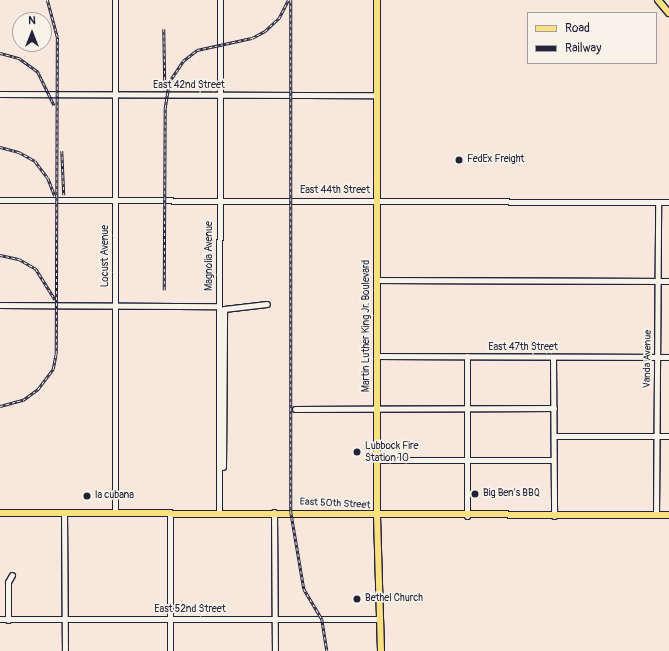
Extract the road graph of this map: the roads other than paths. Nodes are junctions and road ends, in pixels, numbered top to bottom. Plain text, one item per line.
1 (115, 0) edge
2 (220, 0) edge
3 (377, 0) edge
4 (658, 0) edge
5 (669, 13) edge
6 (0, 94) edge
7 (115, 94) junction
8 (220, 95) junction
9 (377, 95) junction
10 (115, 199) junction
11 (220, 199) junction
12 (0, 200) edge
13 (377, 200) junction
14 (658, 202) junction
15 (669, 202) edge
16 (377, 280) junction
17 (658, 281) junction
18 (669, 281) edge
19 (267, 304) dead end
20 (0, 305) edge
21 (115, 305) junction
22 (219, 306) junction
23 (377, 356) junction
24 (467, 356) junction
25 (553, 357) junction
26 (657, 358) junction
27 (669, 358) edge
28 (377, 408) junction
29 (467, 408) junction
30 (554, 408) junction
31 (295, 409) dead end
32 (554, 436) junction
33 (657, 436) junction
34 (669, 436) edge
35 (377, 460) junction
36 (467, 460) junction
37 (553, 460) junction
38 (222, 467) dead end
39 (64, 512) junction
40 (115, 512) junction
41 (170, 512) junction
42 (219, 512) junction
43 (274, 512) junction
44 (0, 513) edge
45 (656, 515) junction
46 (669, 515) edge
47 (377, 516) junction
48 (467, 516) junction
49 (554, 516) junction
50 (12, 575) dead end
51 (275, 618) junction
52 (380, 618) junction
53 (65, 619) junction
54 (0, 620) edge
55 (8, 620) junction
56 (170, 620) junction
57 (65, 651) edge
58 (170, 651) edge
59 (275, 651) edge
60 (381, 651) edge

1 - 7 street, Locust Avenue
2 - 8 street, Magnolia Avenue
3 - 9 main road, Martin Luther King Jr. Boulevard
4 - 5 main road
6 - 7 street, East 42nd Street
7 - 8 street, East 42nd Street
7 - 10 street, Locust Avenue
8 - 9 street, East 42nd Street
8 - 11 street, Magnolia Avenue
9 - 13 main road, Martin Luther King Jr. Boulevard
10 - 11 street, East 44th Street
10 - 12 street, East 44th Street
10 - 21 street, Locust Avenue
11 - 13 street, East 44th Street
11 - 22 street, Magnolia Avenue
13 - 14 street, East 44th Street
13 - 16 main road, Martin Luther King Jr. Boulevard
14 - 15 street, East 44th Street
14 - 17 street, Vanda Avenue
16 - 17 street
16 - 23 main road, Martin Luther King Jr. Boulevard
17 - 18 street
17 - 26 street, Vanda Avenue
19 - 38 street
20 - 21 street
21 - 22 street
21 - 40 street, Locust Avenue
22 - 42 street, Magnolia Avenue
23 - 24 street, East 47th Street
23 - 28 main road, Martin Luther King Jr. Boulevard
24 - 25 street, East 47th Street
24 - 29 street
25 - 26 street, East 47th Street
25 - 30 street
26 - 27 street, East 47th Street
26 - 33 street, Vanda Avenue
28 - 29 street
28 - 31 street
28 - 35 main road, Martin Luther King Jr. Boulevard
29 - 30 street
29 - 36 street
30 - 32 street
32 - 33 street
32 - 37 street
33 - 34 street
33 - 45 street, Vanda Avenue
35 - 36 street
35 - 47 main road, Martin Luther King Jr. Boulevard
36 - 37 street
36 - 48 street
37 - 49 street
39 - 40 main road, East 50th Street
39 - 44 main road, East 50th Street
39 - 53 street
40 - 41 main road, East 50th Street
41 - 42 main road, East 50th Street
41 - 56 street
42 - 43 main road, East 50th Street
43 - 47 main road, East 50th Street
43 - 51 street
45 - 46 main road, East 50th Street
45 - 49 main road, East 50th Street
47 - 48 main road, East 50th Street
47 - 52 main road, Martin Luther King Jr. Boulevard
48 - 49 main road, East 50th Street
50 - 55 street
51 - 52 street, East 52nd Street
51 - 56 street, East 52nd Street
51 - 59 street
52 - 60 main road, Martin Luther King Jr. Boulevard
53 - 55 street, East 52nd Street
53 - 56 street, East 52nd Street
53 - 57 street
54 - 55 street, East 52nd Street
56 - 58 street

